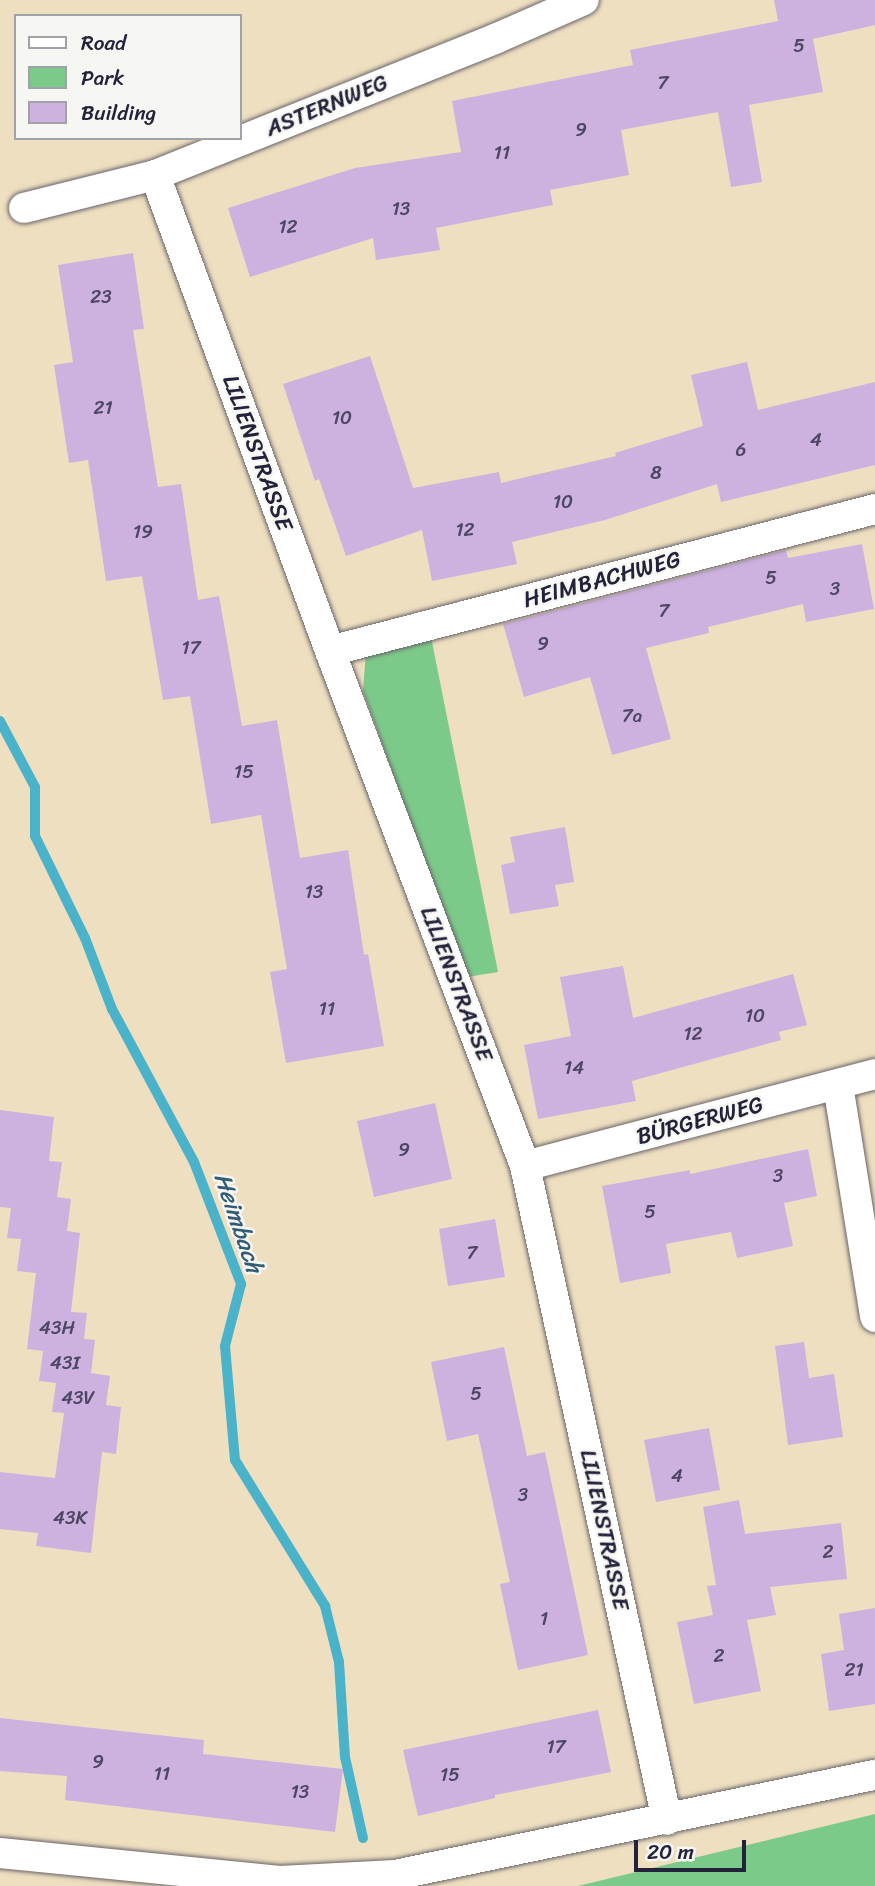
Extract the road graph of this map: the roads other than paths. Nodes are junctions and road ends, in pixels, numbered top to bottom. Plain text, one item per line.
1 (584, 0) edge
2 (155, 175) junction
3 (24, 208) dead end
4 (875, 509) edge
5 (330, 651) junction
6 (875, 1074) edge
7 (838, 1085) junction
8 (525, 1166) junction
9 (875, 1317) edge
10 (875, 1775) edge
11 (667, 1820) junction
12 (0, 1853) edge

1 - 2 street, ASTERNWEG
2 - 3 street, ASTERNWEG
2 - 5 street, LILIENSTRASSE
4 - 5 street, HEIMBACHWEG
5 - 8 street, LILIENSTRASSE
6 - 7 street, BÜRGERWEG
7 - 8 street, BÜRGERWEG
7 - 9 street
8 - 11 street, LILIENSTRASSE
10 - 11 street
11 - 12 street

